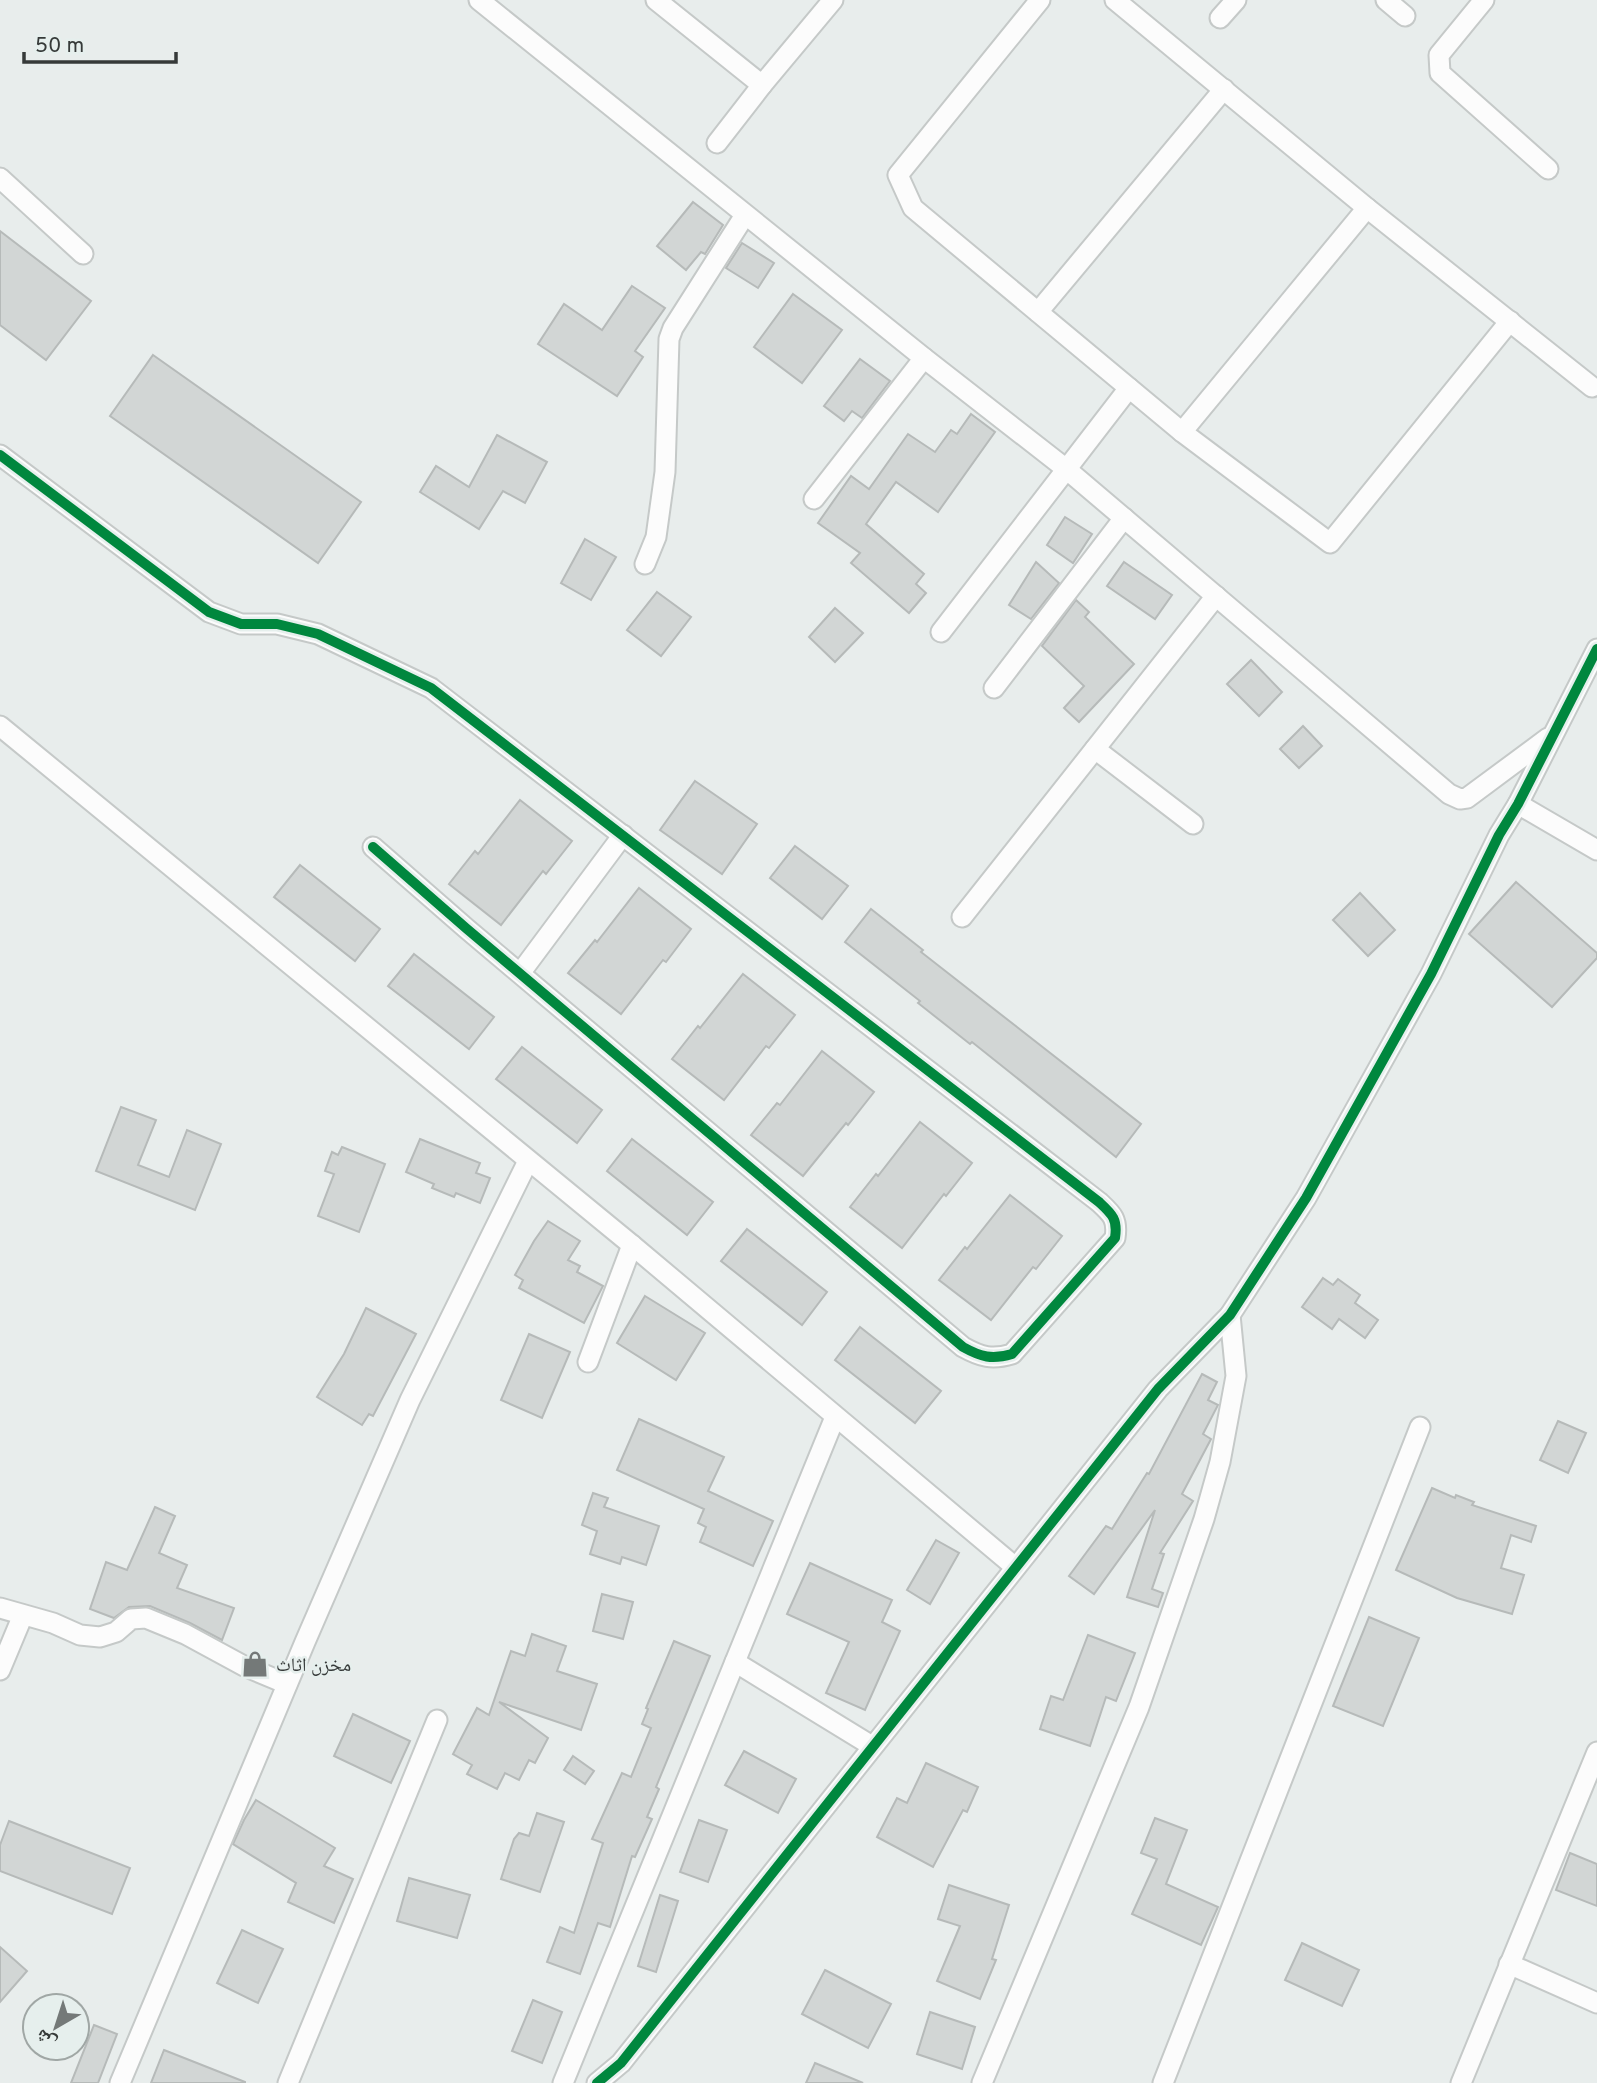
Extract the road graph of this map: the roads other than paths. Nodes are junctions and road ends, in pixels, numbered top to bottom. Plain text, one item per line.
1 (478, 0) edge
2 (656, 0) edge
3 (833, 0) edge
4 (1040, 0) edge
5 (1115, 0) edge
6 (1236, 0) edge
7 (1386, 0) edge
8 (1484, 0) edge
9 (1405, 16) dead end
10 (1220, 18) dead end
11 (762, 85) junction
12 (1224, 89) junction
13 (717, 143) dead end
14 (1548, 169) dead end
15 (0, 178) edge
16 (1367, 208) junction
17 (745, 215) junction
18 (83, 254) dead end
19 (1038, 312) junction
20 (1510, 320) junction
21 (923, 358) junction
22 (1592, 387) dead end
23 (1129, 388) junction
24 (1182, 432) junction
25 (0, 455) edge
26 (1065, 468) junction
27 (814, 499) dead end
28 (1125, 518) junction
29 (645, 564) dead end
30 (1216, 596) junction
31 (941, 632) dead end
32 (1597, 649) edge
33 (994, 688) dead end
34 (0, 726) edge
35 (1551, 736) junction
36 (1095, 749) junction
37 (1518, 804) junction
38 (1194, 824) dead end
39 (623, 835) junction
40 (373, 847) dead end
41 (1597, 850) edge
42 (962, 917) dead end
43 (521, 972) junction
44 (528, 1161) junction
45 (632, 1245) junction
46 (1230, 1315) junction
47 (588, 1362) dead end
48 (835, 1417) junction
49 (1420, 1427) dead end
50 (1014, 1566) junction
51 (0, 1608) edge
52 (23, 1615) junction
53 (735, 1662) junction
54 (0, 1671) edge
55 (287, 1684) junction
56 (437, 1720) dead end
57 (872, 1746) junction
58 (1597, 1752) edge
59 (1509, 1964) junction
60 (1597, 2003) edge
61 (120, 2083) edge
62 (288, 2083) edge
63 (563, 2083) edge
64 (597, 2083) edge
65 (982, 2083) edge
66 (1164, 2083) edge
67 (1461, 2083) edge

1 - 17 street
2 - 11 street
3 - 11 street
4 - 19 street
5 - 12 street
6 - 10 street
7 - 9 street
8 - 14 street
11 - 13 street
12 - 16 street
12 - 19 street
15 - 18 street
16 - 20 street
16 - 24 street
17 - 21 street
17 - 29 street
19 - 23 street
20 - 22 street
20 - 24 street
21 - 26 street
21 - 27 street
23 - 24 street
23 - 26 street
25 - 39 street
26 - 28 street
26 - 31 street
28 - 30 street
28 - 33 street
30 - 35 street
30 - 36 street
32 - 35 street
34 - 44 street
35 - 37 street
36 - 38 street
36 - 42 street
37 - 41 street
37 - 46 street
39 - 43 street
39 - 43 street
40 - 43 street
44 - 45 street
44 - 55 street
45 - 47 street
45 - 48 street
46 - 50 street
46 - 65 street
48 - 50 street
48 - 53 street
49 - 66 street
50 - 57 street
51 - 52 street
52 - 54 street
52 - 55 street
53 - 57 street
53 - 63 street
55 - 61 street
56 - 62 street
57 - 64 street
58 - 59 street
59 - 60 street
59 - 67 street

